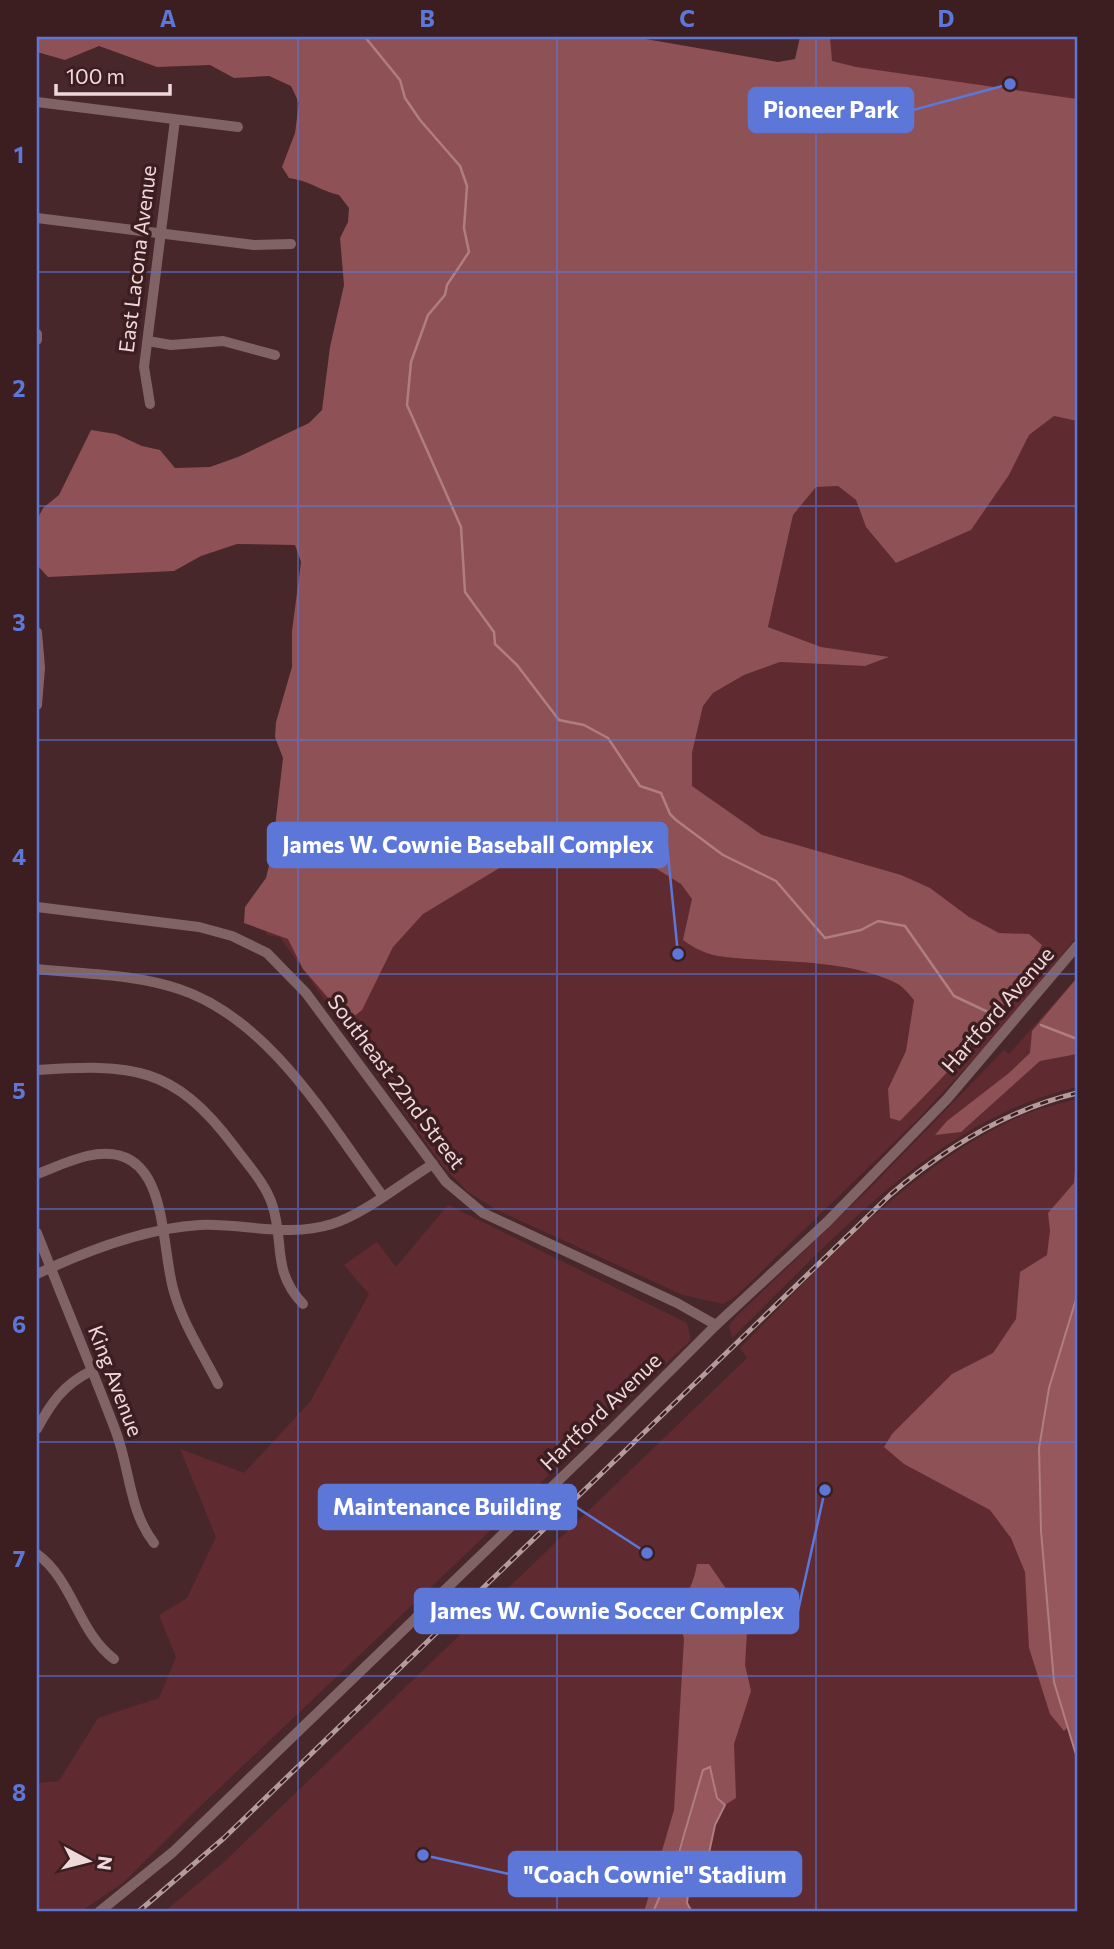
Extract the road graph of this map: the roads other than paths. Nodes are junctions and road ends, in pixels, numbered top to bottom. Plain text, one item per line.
1 (37, 102) edge
2 (175, 120) junction
3 (238, 127) dead end
4 (37, 218) edge
5 (161, 234) junction
6 (291, 244) dead end
7 (37, 334) edge
8 (37, 340) edge
9 (148, 341) junction
10 (275, 355) dead end
11 (150, 404) dead end
12 (37, 632) edge
13 (37, 705) edge
14 (37, 907) edge
15 (1077, 946) edge
16 (37, 969) edge
17 (37, 1070) edge
18 (433, 1164) junction
19 (37, 1174) edge
20 (382, 1195) junction
21 (163, 1231) junction
22 (276, 1231) junction
23 (37, 1233) edge
24 (52, 1267) junction
25 (37, 1274) edge
26 (303, 1304) dead end
27 (716, 1325) junction
28 (91, 1371) junction
29 (218, 1384) dead end
30 (37, 1429) edge
31 (154, 1542) dead end
32 (37, 1554) edge
33 (114, 1659) dead end
34 (99, 1912) edge

1 - 2 street
2 - 3 street
2 - 5 street, East Lacona Avenue
4 - 5 street
5 - 6 street
5 - 9 street, East Lacona Avenue
7 - 8 street
9 - 10 street
9 - 11 street, East Lacona Avenue
12 - 13 street
14 - 18 street, Southeast 22nd Street
15 - 27 street, Hartford Avenue
16 - 20 street
17 - 22 street
18 - 20 street
18 - 27 street, Southeast 22nd Street
19 - 21 street
20 - 22 street
21 - 22 street
21 - 24 street
21 - 29 street
22 - 26 street
23 - 24 street, King Avenue
24 - 25 street
24 - 28 street, King Avenue
27 - 34 street, Hartford Avenue
28 - 30 street
28 - 31 street, King Avenue
32 - 33 street

